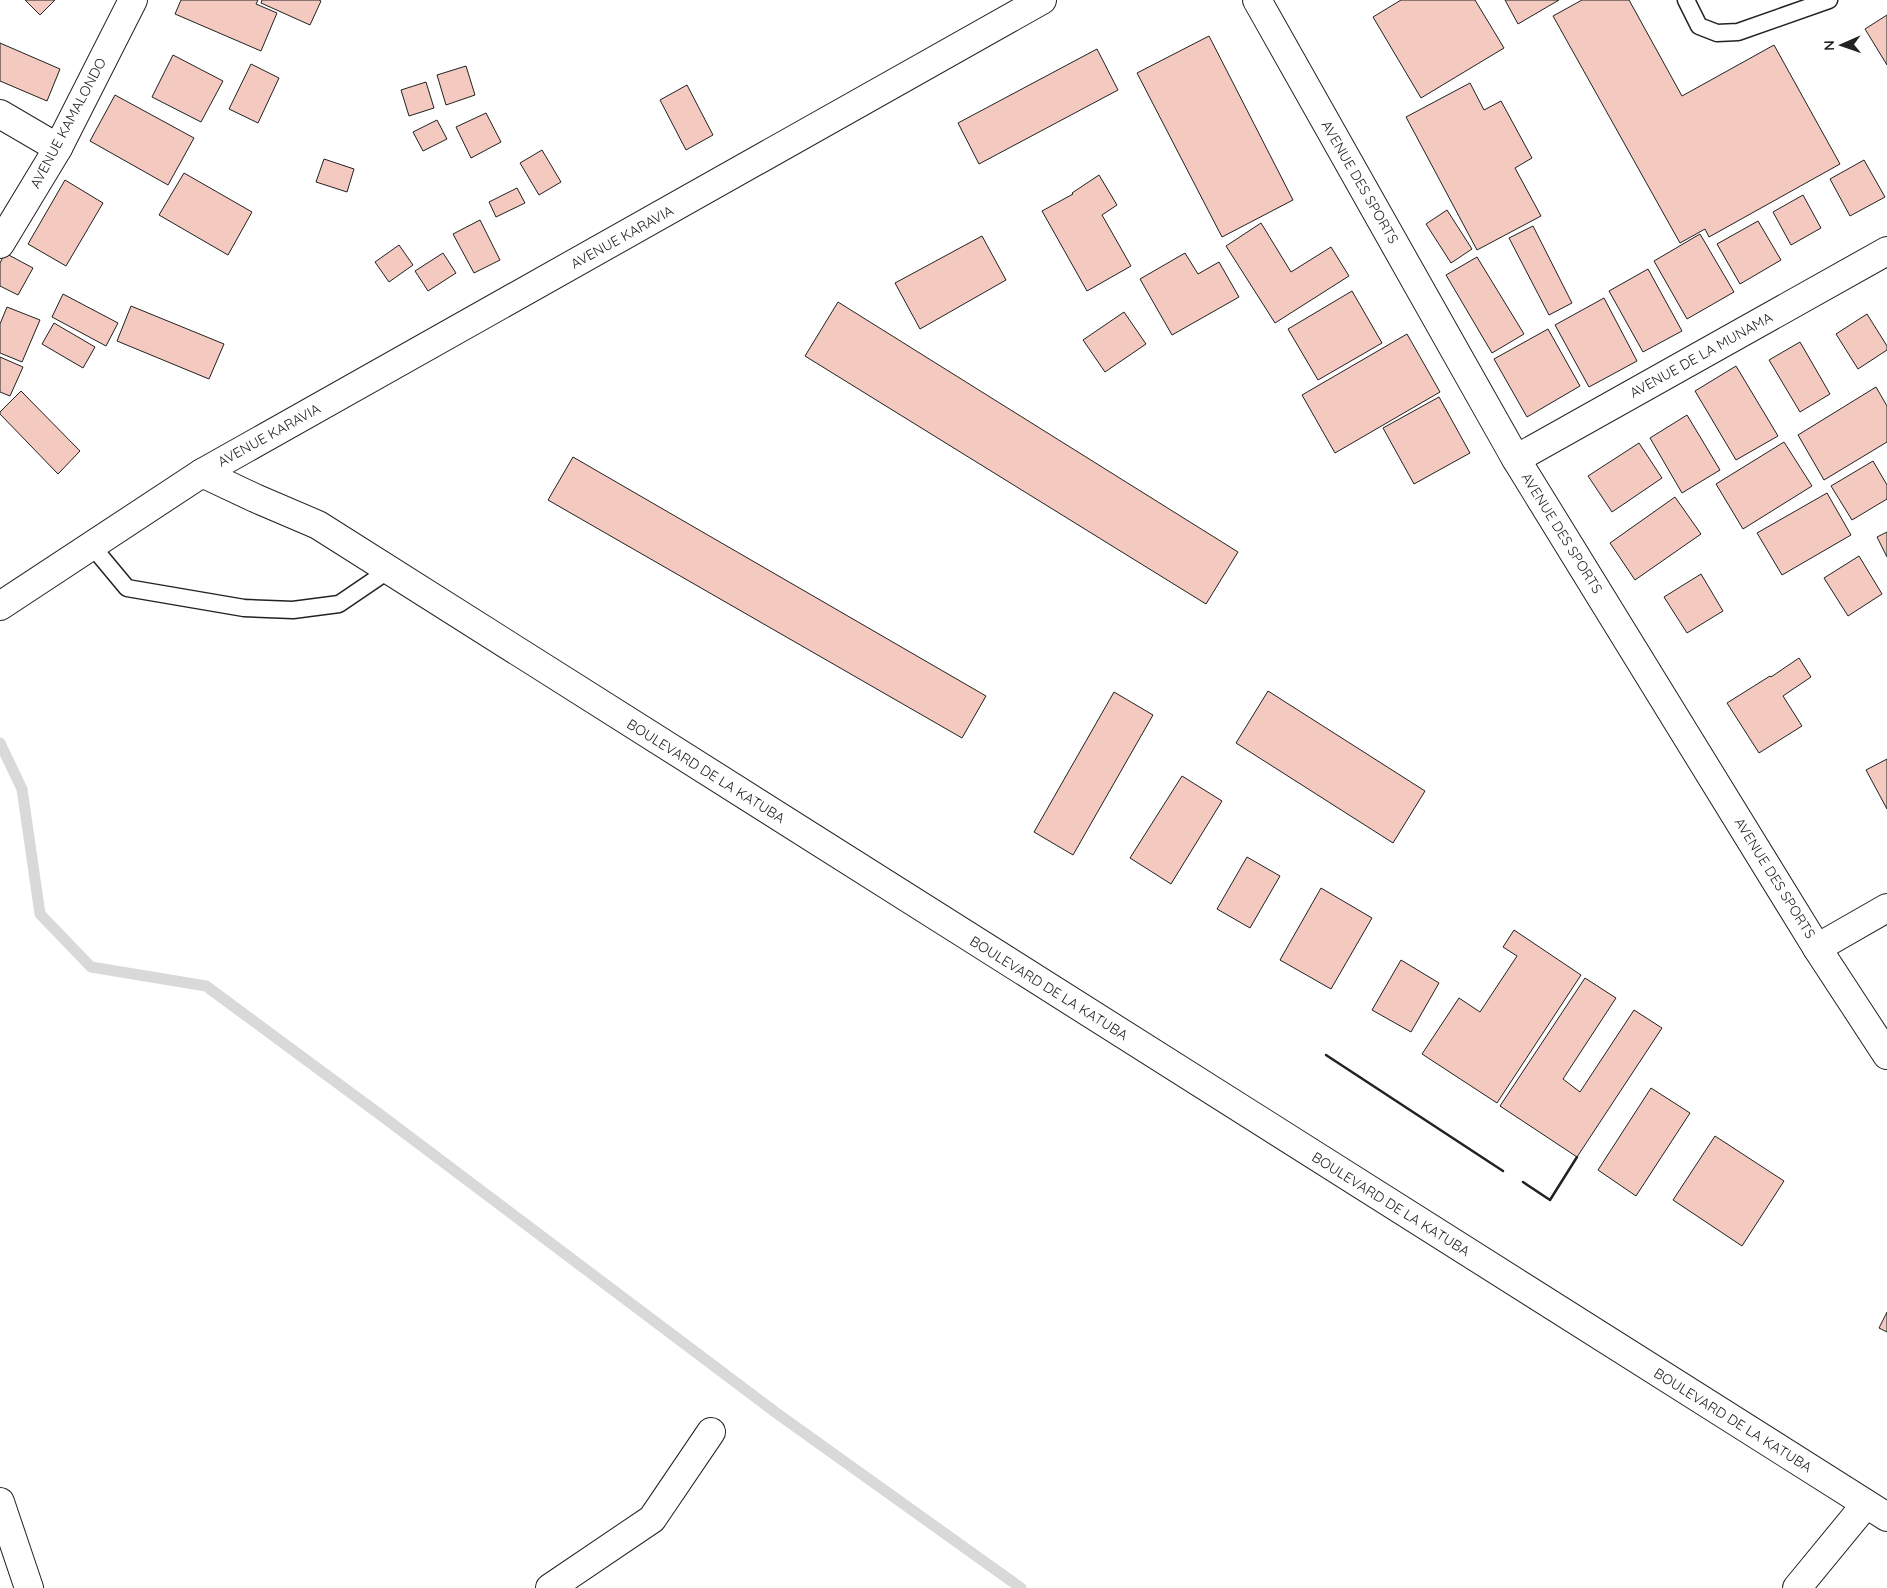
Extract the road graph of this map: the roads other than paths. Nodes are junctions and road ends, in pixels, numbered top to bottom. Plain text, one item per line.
1 (133, 0) edge
2 (1042, 0) edge
3 (1257, 0) edge
4 (1686, 0) edge
5 (1829, 0) edge
6 (0, 114) edge
7 (58, 148) junction
8 (0, 244) edge
9 (1887, 251) edge
10 (1516, 459) junction
11 (202, 473) junction
12 (92, 546) junction
13 (389, 570) junction
14 (0, 606) edge
15 (1887, 908) edge
16 (1817, 948) junction
17 (1887, 1055) edge
18 (711, 1432) dead end
19 (0, 1502) edge
20 (1877, 1510) edge
21 (29, 1588) edge
22 (550, 1588) edge
23 (1797, 1588) edge

1 - 7 street, AVENUE KAMALONDO
2 - 11 street, AVENUE KARAVIA
3 - 10 street, AVENUE DES SPORTS
4 - 5 lane
6 - 7 street
7 - 8 street, AVENUE KAMALONDO
9 - 10 street, AVENUE DE LA MUNAMA
10 - 16 street, AVENUE DES SPORTS
11 - 12 street, AVENUE KARAVIA
11 - 13 street, BOULEVARD DE LA KATUBA
12 - 13 lane
12 - 14 street, AVENUE KARAVIA
13 - 20 street, BOULEVARD DE LA KATUBA
15 - 16 street
16 - 17 street, AVENUE DES SPORTS
18 - 22 street
19 - 21 street
20 - 23 street

